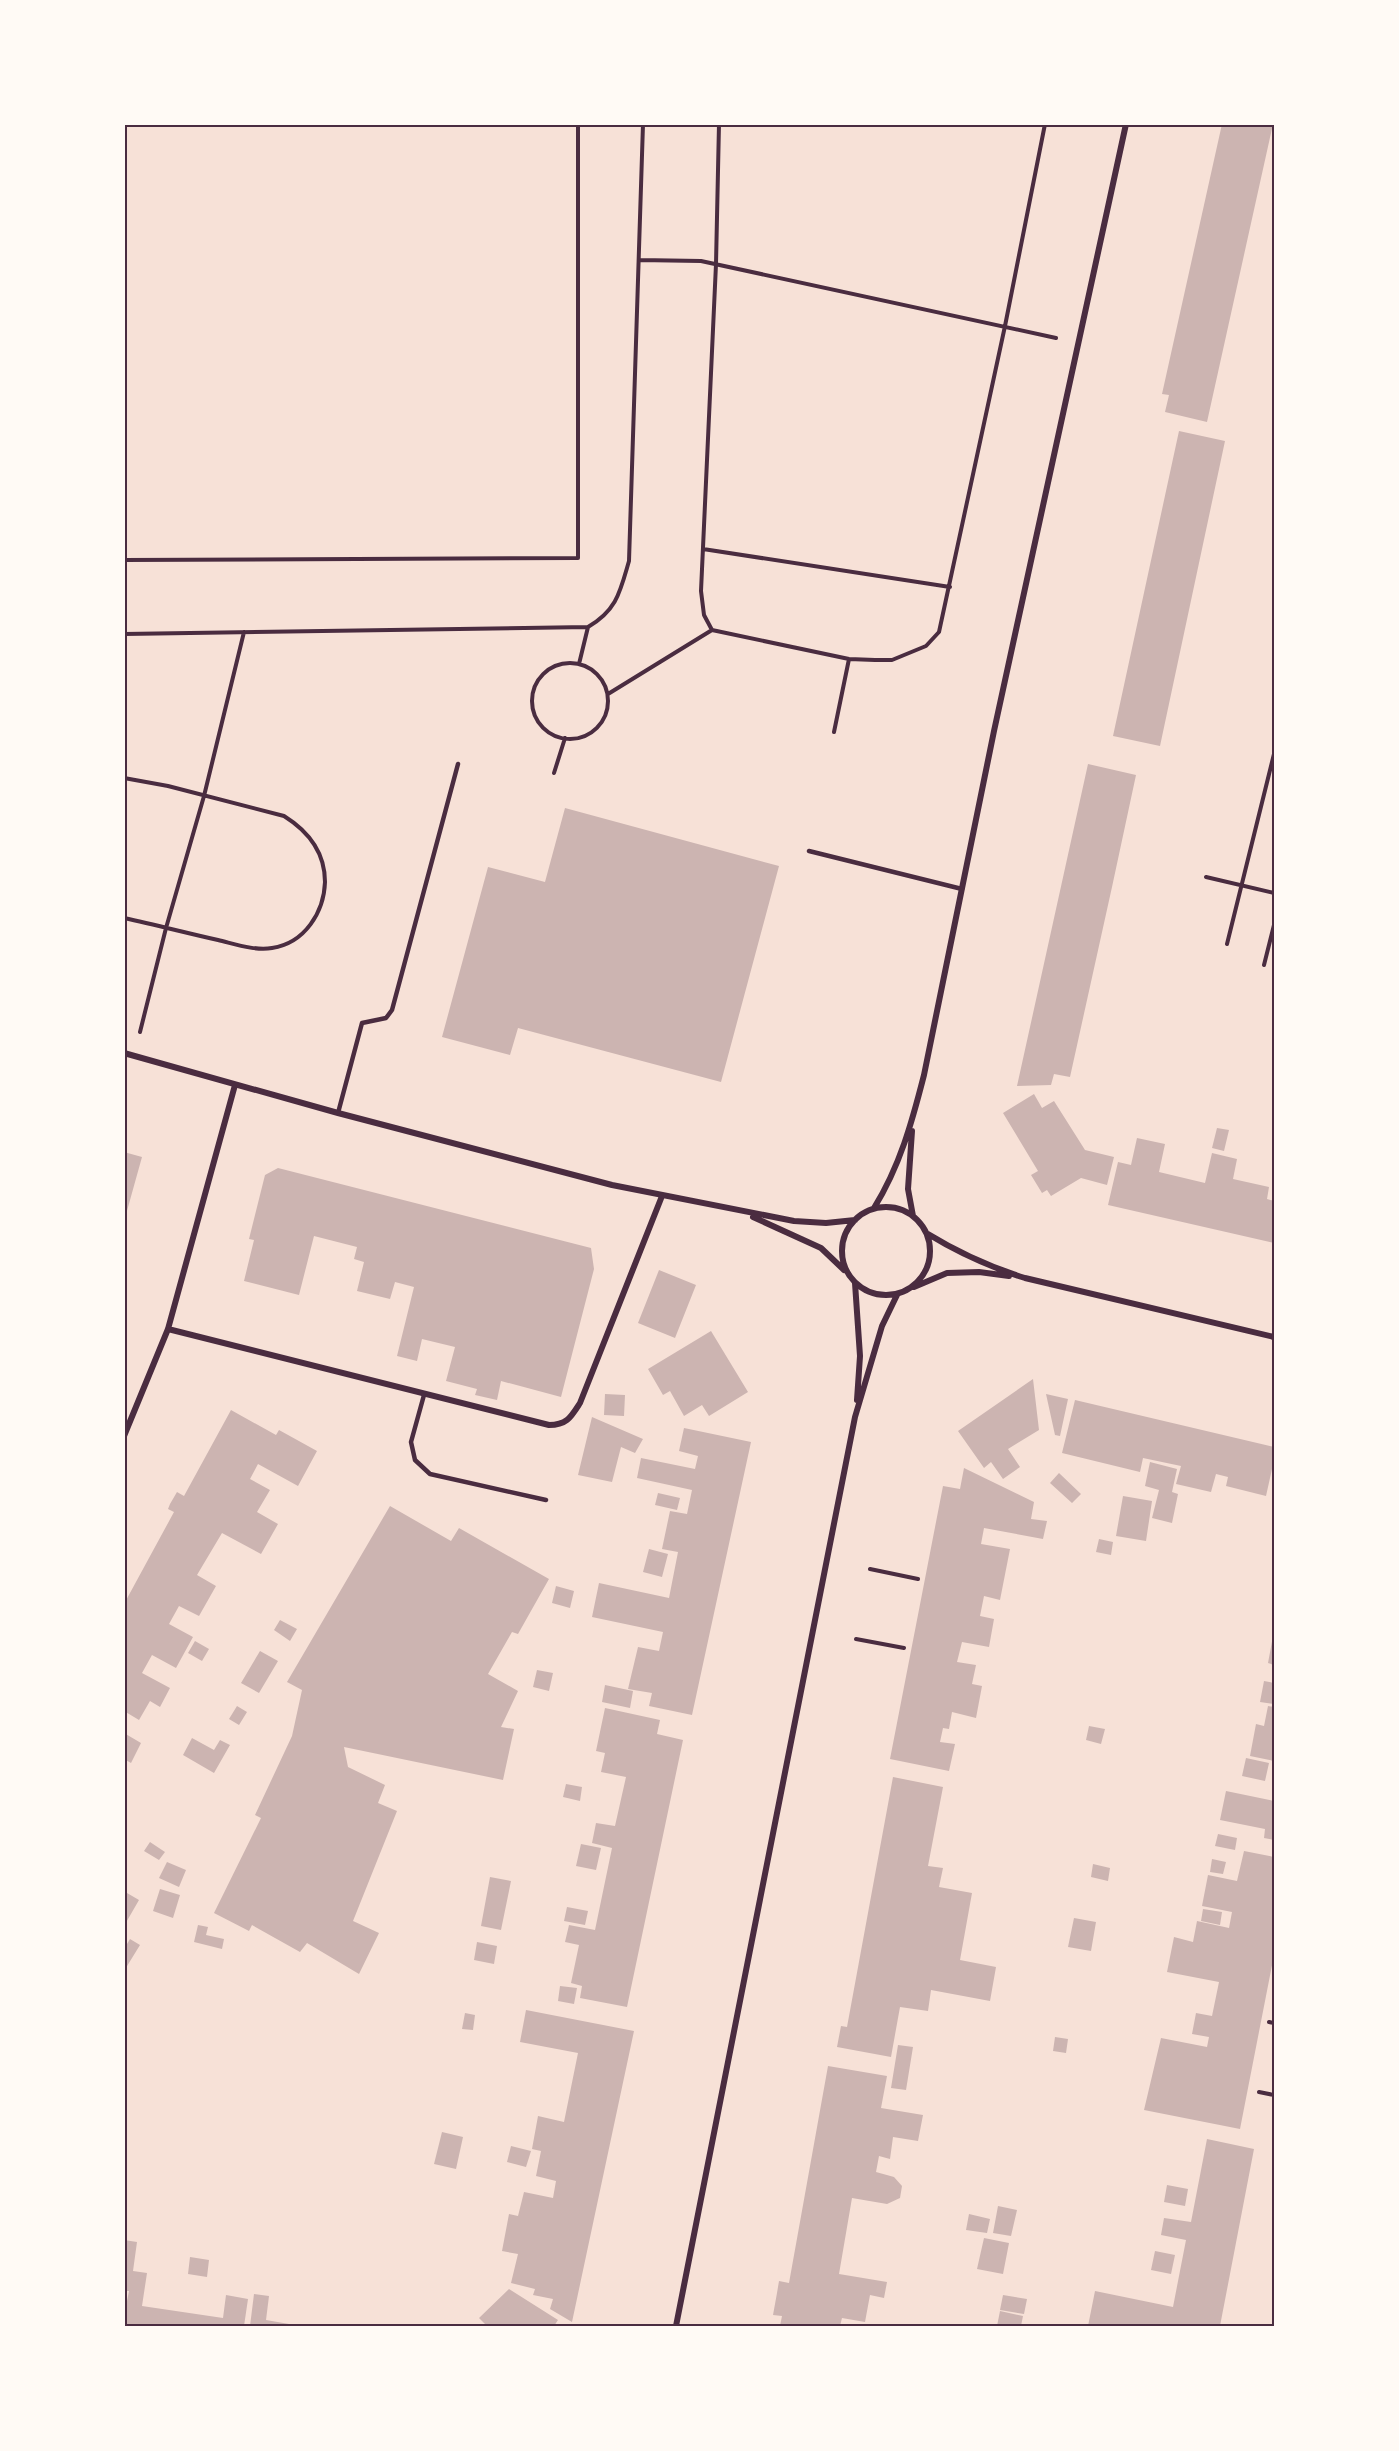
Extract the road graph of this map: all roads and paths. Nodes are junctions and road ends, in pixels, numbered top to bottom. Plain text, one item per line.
1 (578, 124) edge
2 (643, 124) edge
3 (719, 124) edge
4 (1046, 124) edge
5 (1126, 124) edge
6 (639, 260) junction
7 (716, 264) junction
8 (1005, 326) junction
9 (1078, 343) junction
10 (703, 549) junction
11 (124, 560) edge
12 (950, 587) junction
13 (588, 627) junction
14 (712, 630) junction
15 (244, 632) junction
16 (124, 634) edge
17 (849, 659) junction
18 (579, 664) junction
19 (608, 694) junction
20 (834, 732) dead end
21 (565, 738) junction
22 (1275, 754) edge
23 (458, 764) dead end
24 (554, 773) dead end
25 (124, 778) edge
26 (204, 796) junction
27 (809, 851) dead end
28 (1206, 877) dead end
29 (1242, 885) junction
30 (962, 889) junction
31 (1275, 893) edge
32 (124, 918) edge
33 (1275, 925) edge
34 (166, 928) junction
35 (1227, 944) dead end
36 (1264, 965) dead end
37 (124, 1053) edge
38 (134, 1056) junction
39 (235, 1085) junction
40 (338, 1113) junction
41 (913, 1121) junction
42 (662, 1196) junction
43 (874, 1208) junction
44 (742, 1212) junction
45 (913, 1215) junction
46 (855, 1220) junction
47 (928, 1234) junction
48 (847, 1273) junction
49 (1025, 1278) junction
50 (855, 1283) junction
51 (912, 1288) junction
52 (897, 1295) junction
53 (168, 1329) junction
54 (1275, 1337) edge
55 (424, 1395) junction
56 (856, 1409) junction
57 (124, 1436) edge
58 (546, 1500) dead end
59 (870, 1569) dead end
60 (918, 1579) dead end
61 (856, 1638) dead end
62 (903, 1648) dead end
63 (1259, 2092) dead end
64 (1275, 2095) edge
65 (676, 2326) edge

1 - 11 path
2 - 6 path
3 - 7 path
4 - 8 path
5 - 9 street
6 - 7 path
6 - 13 path
7 - 8 path
7 - 10 path
8 - 9 path
8 - 12 path
9 - 30 street
10 - 12 path
10 - 14 path
12 - 17 path
13 - 15 path
13 - 18 path
14 - 17 path
14 - 19 path
15 - 16 path
15 - 26 path
17 - 20 path
18 - 19 path
18 - 21 path
19 - 21 path
21 - 24 path
22 - 29 path
23 - 40 lane
25 - 26 path
26 - 34 path
26 - 34 path
27 - 30 lane
28 - 29 path
29 - 31 path
29 - 35 path
30 - 41 street
32 - 34 path
33 - 36 path
34 - 38 path
37 - 38 street
38 - 39 street
39 - 40 street
39 - 53 street
40 - 42 street
41 - 43 street
41 - 45 street
42 - 44 street
42 - 55 street
43 - 45 street
43 - 46 street
44 - 46 street
44 - 48 street
45 - 47 street
46 - 48 street
47 - 49 street
47 - 51 street
48 - 50 street
49 - 51 street
49 - 54 street
50 - 52 street
50 - 56 street
51 - 52 street
52 - 56 street
53 - 55 street
53 - 57 street
55 - 58 lane
56 - 65 street
59 - 60 path
61 - 62 path
63 - 64 path

